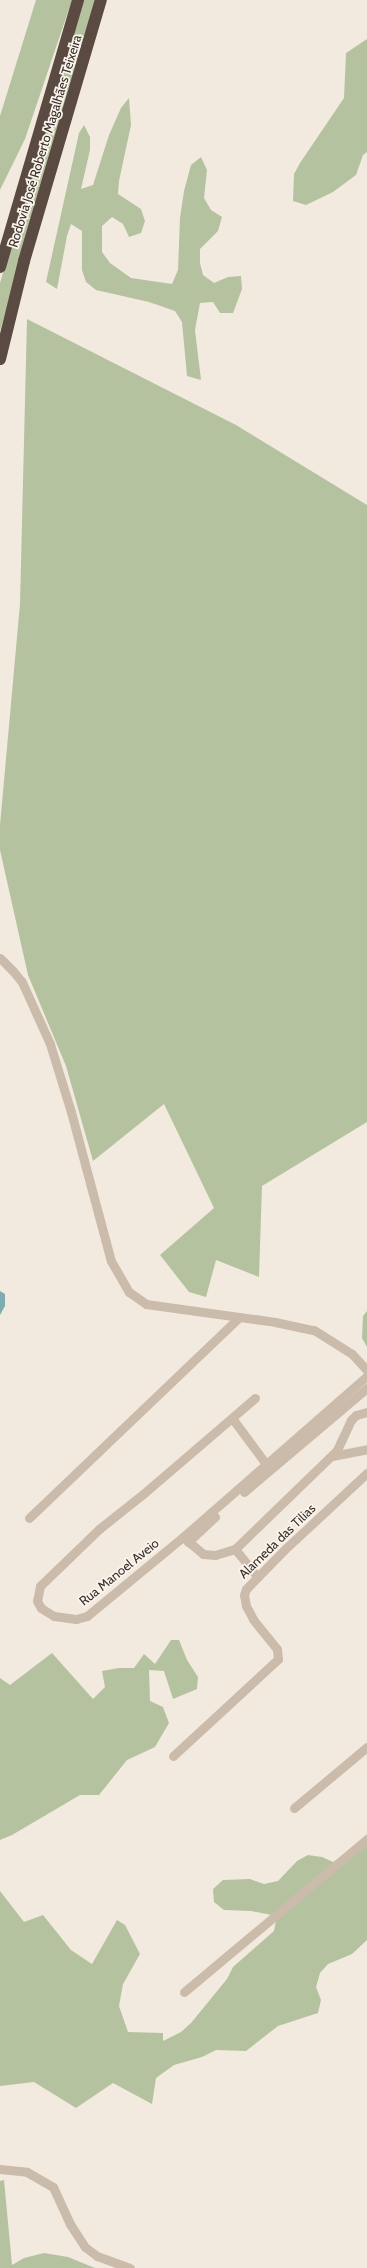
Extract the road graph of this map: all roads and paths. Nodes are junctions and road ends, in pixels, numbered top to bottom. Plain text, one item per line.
1 (78, 0) edge
2 (102, 0) edge
3 (0, 267) edge
4 (0, 358) edge
5 (0, 958) edge
6 (239, 1316) junction
7 (367, 1370) edge
8 (367, 1376) edge
9 (367, 1388) edge
10 (255, 1398) dead end
11 (367, 1412) edge
12 (232, 1418) junction
13 (367, 1449) edge
14 (332, 1456) junction
15 (266, 1464) junction
16 (367, 1473) edge
17 (28, 1518) dead end
18 (186, 1539) junction
19 (235, 1549) junction
20 (258, 1577) junction
21 (367, 1747) edge
22 (172, 1756) dead end
23 (294, 1808) dead end
24 (367, 1839) edge
25 (184, 1992) dead end
26 (0, 2170) edge
27 (97, 2256) junction
28 (106, 2268) edge
29 (130, 2268) edge

1 - 3 highway, Rodovia José Roberto Magalhães Teixeira
2 - 4 highway, Rodovia José Roberto Magalhães Teixeira
5 - 6 street
6 - 7 street
6 - 17 street
8 - 15 street, Rua Manoel Aveio
9 - 18 street
10 - 12 street, Rua Manoel Aveio
11 - 14 street
12 - 15 street
12 - 18 street, Rua Manoel Aveio
13 - 14 street
14 - 19 street
15 - 18 street, Rua Manoel Aveio
16 - 20 street, Alameda das Tilias
18 - 19 street
19 - 20 street
20 - 22 street, Alameda das Tilias
21 - 23 street
24 - 25 street
26 - 27 street
27 - 28 street
27 - 29 street

